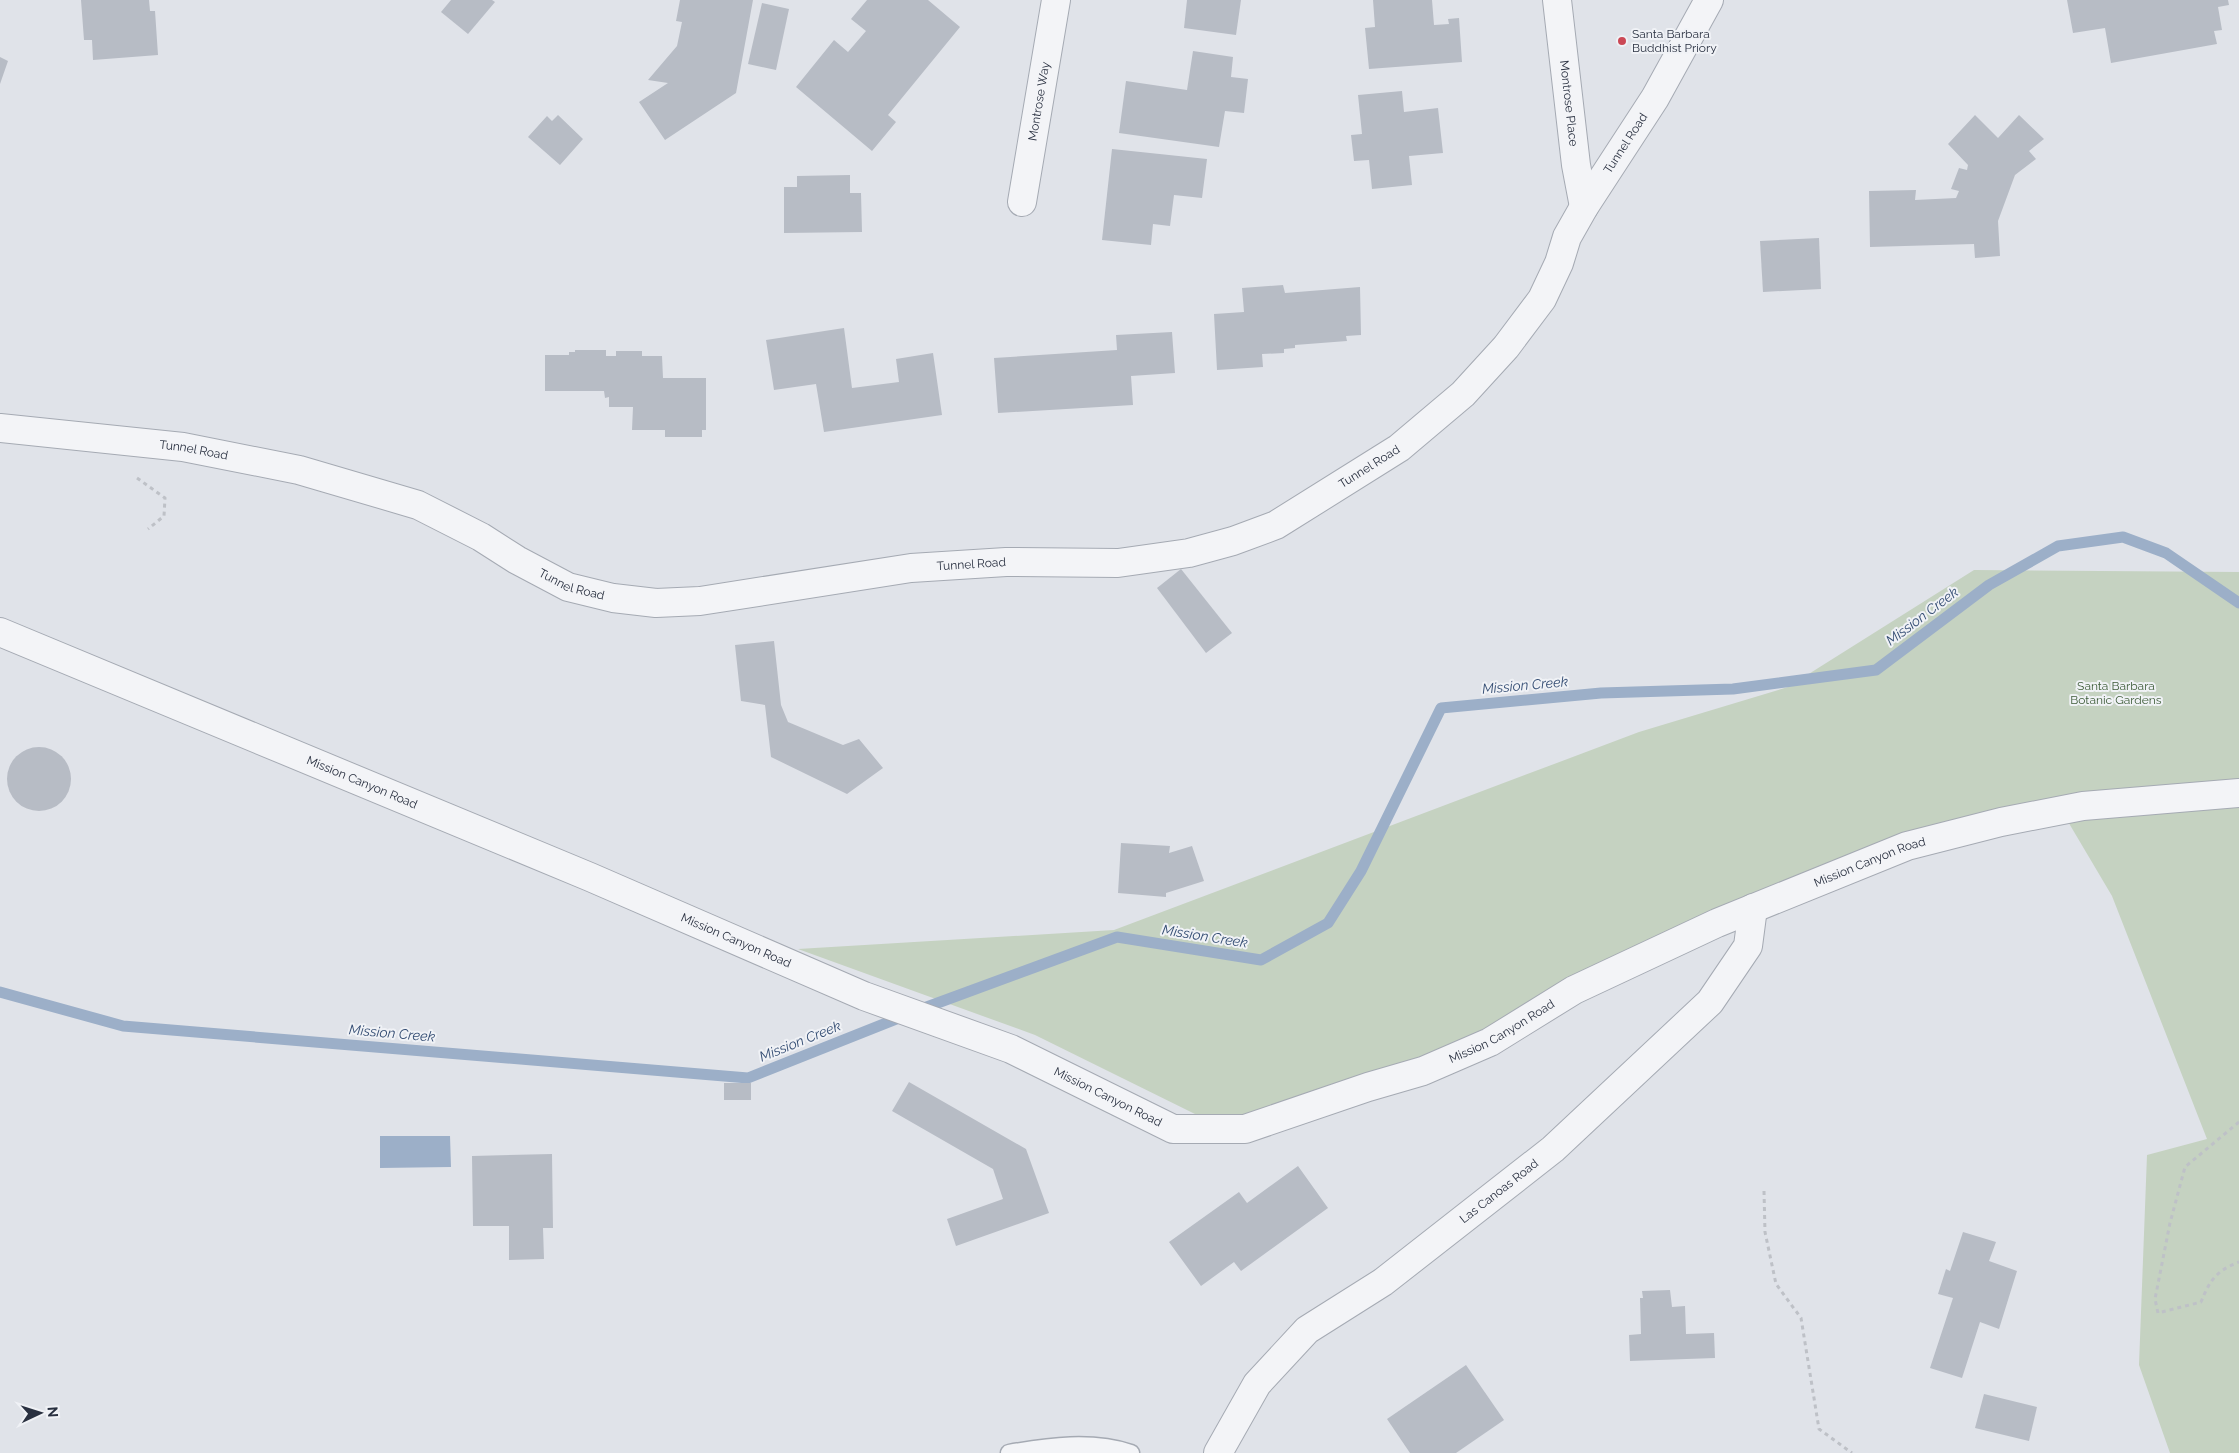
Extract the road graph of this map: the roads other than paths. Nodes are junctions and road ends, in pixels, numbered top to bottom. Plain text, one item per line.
1 (1056, 0) edge
2 (1557, 0) edge
3 (1709, 0) edge
4 (1022, 202) dead end
5 (1584, 207) junction
6 (0, 428) edge
7 (0, 632) edge
8 (2239, 793) edge
9 (1753, 908) junction
10 (1009, 1453) edge
11 (1131, 1453) edge
12 (1218, 1453) edge

1 - 4 street, Montrose Way
2 - 5 street, Montrose Place
3 - 5 street, Tunnel Road
5 - 6 street, Tunnel Road
7 - 9 street, Mission Canyon Road
8 - 9 street, Mission Canyon Road
9 - 12 street, Las Canoas Road
10 - 11 lane

